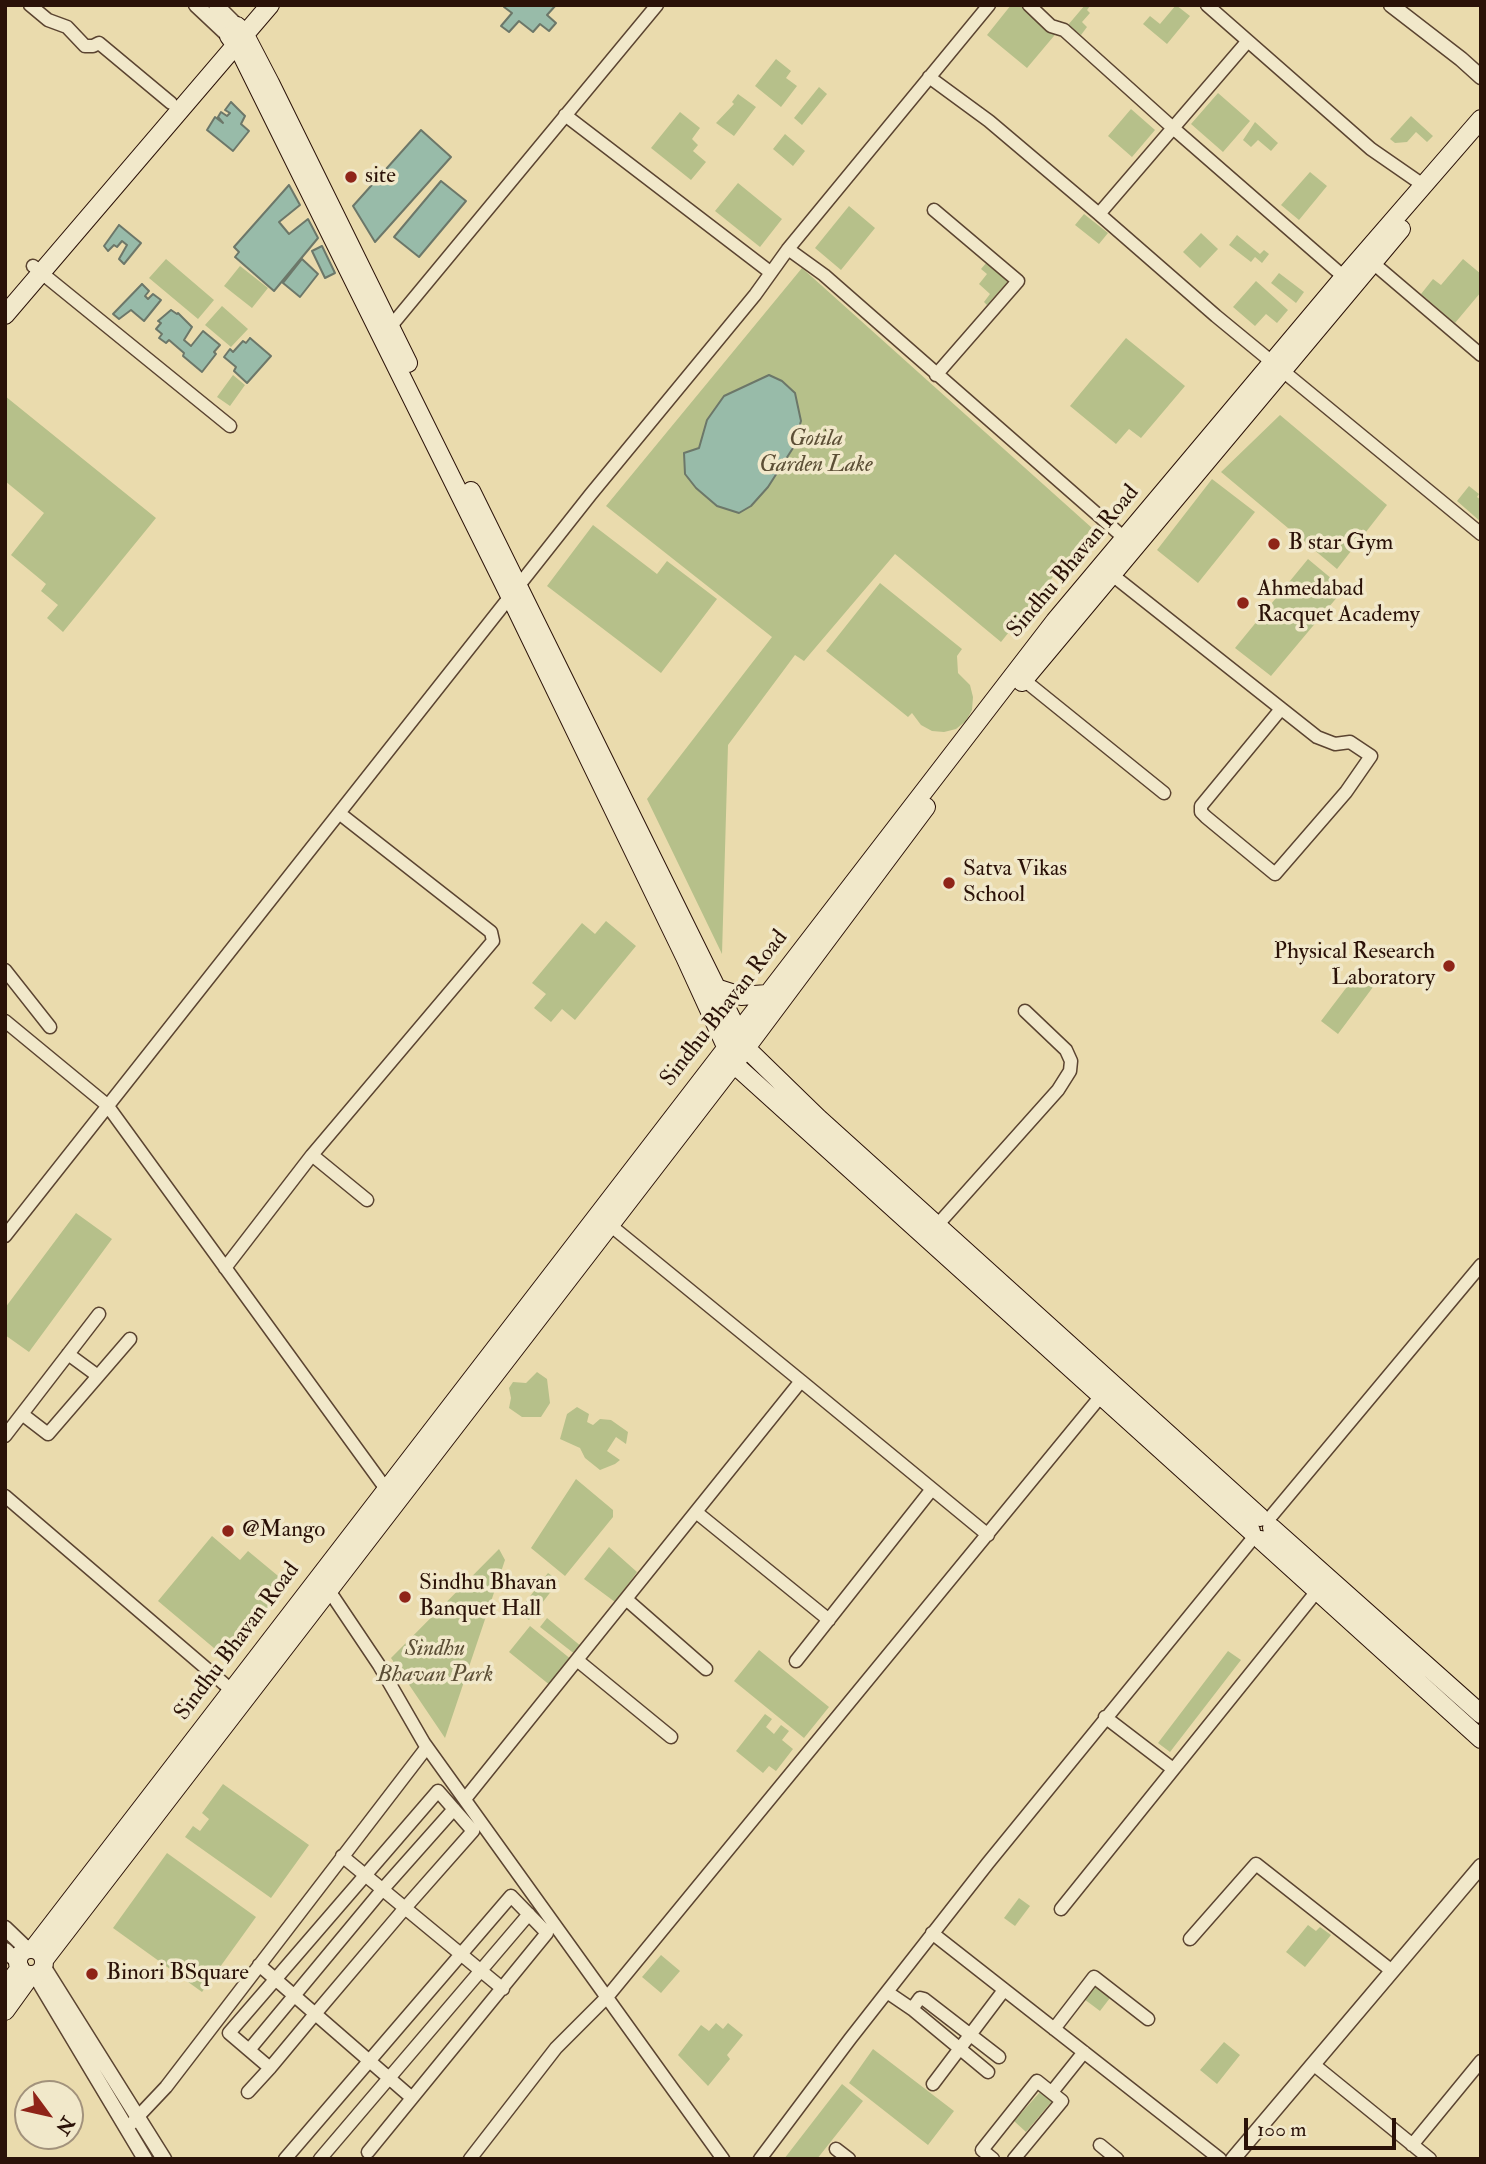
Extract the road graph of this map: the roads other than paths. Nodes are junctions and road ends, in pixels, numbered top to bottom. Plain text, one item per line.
1 (30, 5) edge
2 (197, 5) edge
3 (215, 5) edge
4 (255, 5) edge
5 (270, 5) edge
6 (657, 5) edge
7 (989, 5) edge
8 (1029, 5) edge
9 (1207, 5) edge
10 (1391, 5) edge
11 (237, 36) junction
12 (1247, 41) junction
13 (929, 77) junction
14 (1481, 77) edge
15 (171, 103) junction
16 (565, 115) junction
17 (1481, 119) edge
18 (1173, 128) junction
19 (1481, 135) edge
20 (1423, 185) junction
21 (934, 210) dead end
22 (1099, 214) junction
23 (788, 249) junction
24 (1373, 263) junction
25 (37, 269) junction
26 (770, 272) junction
27 (1344, 277) junction
28 (5, 298) edge
29 (5, 315) edge
30 (391, 326) junction
31 (1481, 355) edge
32 (1278, 366) junction
33 (936, 375) junction
34 (230, 426) dead end
35 (1481, 534) edge
36 (1130, 542) junction
37 (1106, 571) junction
38 (515, 593) junction
39 (1024, 680) junction
40 (1281, 709) junction
41 (1164, 793) dead end
42 (339, 813) junction
43 (5, 970) edge
44 (716, 988) junction
45 (767, 994) junction
46 (1025, 1011) dead end
47 (5, 1021) edge
48 (50, 1027) dead end
49 (741, 1040) junction
50 (726, 1047) junction
51 (734, 1064) junction
52 (107, 1105) junction
53 (312, 1155) junction
54 (367, 1200) dead end
55 (610, 1225) junction
56 (937, 1226) junction
57 (5, 1236) edge
58 (925, 1239) junction
59 (1481, 1265) edge
60 (225, 1268) junction
61 (99, 1314) dead end
62 (130, 1339) dead end
63 (68, 1354) junction
64 (98, 1376) junction
65 (801, 1381) junction
66 (1112, 1382) junction
67 (1100, 1397) junction
68 (22, 1414) junction
69 (5, 1436) edge
70 (932, 1489) junction
71 (392, 1494) junction
72 (5, 1496) edge
73 (696, 1511) junction
74 (1261, 1529) junction
75 (988, 1535) junction
76 (322, 1586) junction
77 (1317, 1591) junction
78 (625, 1599) junction
79 (829, 1620) junction
80 (577, 1660) junction
81 (796, 1661) dead end
82 (706, 1669) dead end
83 (238, 1695) junction
84 (1481, 1714) edge
85 (1105, 1717) junction
86 (671, 1737) dead end
87 (1481, 1739) edge
88 (427, 1747) junction
89 (1173, 1769) junction
90 (465, 1799) junction
91 (454, 1809) junction
92 (342, 1856) junction
93 (1481, 1866) edge
94 (366, 1876) junction
95 (523, 1880) junction
96 (382, 1890) junction
97 (511, 1896) junction
98 (405, 1908) junction
99 (1061, 1909) dead end
100 (529, 1914) junction
101 (5, 1928) edge
102 (932, 1933) junction
103 (1190, 1939) dead end
104 (462, 1955) junction
105 (29, 1962) edge
106 (259, 1965) junction
107 (479, 1970) junction
108 (1392, 1971) junction
109 (276, 1980) junction
110 (5, 1988) edge
111 (503, 1989) junction
112 (1004, 1990) junction
113 (887, 1992) junction
114 (294, 1995) junction
115 (608, 1996) junction
116 (912, 2009) junction
117 (5, 2011) edge
118 (316, 2014) junction
119 (1148, 2019) dead end
120 (1054, 2029) junction
121 (970, 2035) junction
122 (960, 2048) junction
123 (249, 2050) junction
124 (1084, 2053) junction
125 (999, 2057) dead end
126 (1481, 2061) edge
127 (370, 2062) junction
128 (1313, 2064) junction
129 (270, 2068) junction
130 (988, 2072) dead end
131 (389, 2078) junction
132 (933, 2084) dead end
133 (248, 2092) dead end
134 (1052, 2092) junction
135 (412, 2098) junction
136 (138, 2117) junction
137 (125, 2128) junction
138 (1100, 2145) dead end
139 (1412, 2145) junction
140 (836, 2149) dead end
141 (368, 2152) dead end
142 (145, 2159) edge
143 (164, 2159) edge
144 (285, 2159) edge
145 (320, 2159) edge
146 (470, 2159) edge
147 (723, 2159) edge
148 (760, 2159) edge
149 (849, 2159) edge
150 (993, 2159) edge
151 (1014, 2159) edge
152 (1117, 2159) edge
153 (1220, 2159) edge
154 (1233, 2159) edge
155 (1430, 2159) edge

1 - 15 street
2 - 11 street
3 - 11 street
4 - 11 main road
5 - 11 main road
6 - 16 street
7 - 13 street
8 - 18 street
9 - 12 street
10 - 14 street
11 - 15 main road
11 - 25 main road
11 - 30 main road
11 - 38 main road
12 - 18 street
12 - 20 street
13 - 22 street
13 - 23 street
15 - 25 main road
16 - 26 street
16 - 30 street
17 - 20 main road, Sindhu Bhavan Road
18 - 22 street
18 - 27 street
19 - 24 main road, Sindhu Bhavan Road
20 - 27 main road, Sindhu Bhavan Road
21 - 33 street
22 - 32 street
23 - 26 street
23 - 33 street
24 - 31 street
24 - 32 main road, Sindhu Bhavan Road
25 - 28 main road
25 - 29 main road
25 - 34 street
26 - 38 street
27 - 32 main road, Sindhu Bhavan Road
30 - 38 main road
32 - 35 street
32 - 36 main road, Sindhu Bhavan Road
33 - 36 street
36 - 37 main road, Sindhu Bhavan Road
37 - 39 main road, Sindhu Bhavan Road
37 - 40 street
37 - 45 main road, Sindhu Bhavan Road
38 - 42 street
38 - 44 main road
38 - 50 main road
39 - 41 street
39 - 49 main road, Sindhu Bhavan Road
40 - 40 street
42 - 52 street
42 - 53 street
43 - 48 street
44 - 45 main road
44 - 49 main road
45 - 49 main road, Sindhu Bhavan Road
46 - 56 street
47 - 52 street
49 - 50 main road, Sindhu Bhavan Road
49 - 51 main road, Sindhu Bhavan Road
49 - 56 main road
50 - 51 main road
50 - 71 main road, Sindhu Bhavan Road
51 - 55 main road, Sindhu Bhavan Road
51 - 58 main road
52 - 57 street
52 - 60 street
53 - 54 street
53 - 60 street
55 - 65 street
55 - 71 main road, Sindhu Bhavan Road
56 - 58 street
56 - 66 main road
58 - 67 main road
59 - 74 street
60 - 71 street
61 - 63 street
62 - 64 street
63 - 64 street
63 - 68 street
64 - 68 street
65 - 70 street
65 - 73 street
66 - 67 street
66 - 74 main road
67 - 74 main road
67 - 75 street
68 - 69 street
70 - 75 street
70 - 79 street
71 - 76 main road, Sindhu Bhavan Road
72 - 83 street
73 - 78 street
73 - 79 street
74 - 77 main road
74 - 84 main road
74 - 85 street
75 - 115 street
76 - 83 main road, Sindhu Bhavan Road
76 - 88 street
77 - 87 main road
77 - 89 street
78 - 80 street
78 - 82 street
79 - 81 street
80 - 86 street
80 - 90 street
83 - 105 main road, Sindhu Bhavan Road
85 - 89 street
85 - 102 street
88 - 90 street
88 - 92 street
89 - 99 street
90 - 95 street
91 - 94 street
91 - 96 street
91 - 98 street
92 - 94 street
92 - 106 street
93 - 108 street
94 - 96 street
94 - 109 street
95 - 97 street
95 - 115 street
96 - 98 street
96 - 114 street
97 - 100 street
97 - 104 street
98 - 104 street
98 - 118 street
100 - 107 street
100 - 111 street
101 - 105 street
102 - 112 street
102 - 113 street
103 - 108 street
104 - 107 street
104 - 127 street
105 - 110 main road, Sindhu Bhavan Road
105 - 117 main road, Sindhu Bhavan Road
105 - 136 street
105 - 137 street
106 - 109 street
106 - 136 street
107 - 111 street
107 - 131 street
108 - 128 street
109 - 114 street
109 - 123 street
111 - 135 street
112 - 120 street
112 - 121 street
113 - 116 street
113 - 148 street
114 - 118 street
114 - 123 street
115 - 146 street
115 - 147 street
116 - 121 street
116 - 122 street
118 - 127 street
118 - 129 street
119 - 120 street
120 - 124 street
121 - 122 street
121 - 125 street
122 - 130 street
122 - 132 street
123 - 129 street
124 - 134 street
124 - 153 street
126 - 139 street
127 - 131 street
127 - 144 street
128 - 139 street
128 - 154 street
129 - 133 street
131 - 135 street
131 - 145 street
134 - 150 street
134 - 151 street
135 - 141 street
136 - 137 street
136 - 143 street
137 - 142 street
138 - 152 street
139 - 155 street
140 - 149 street

